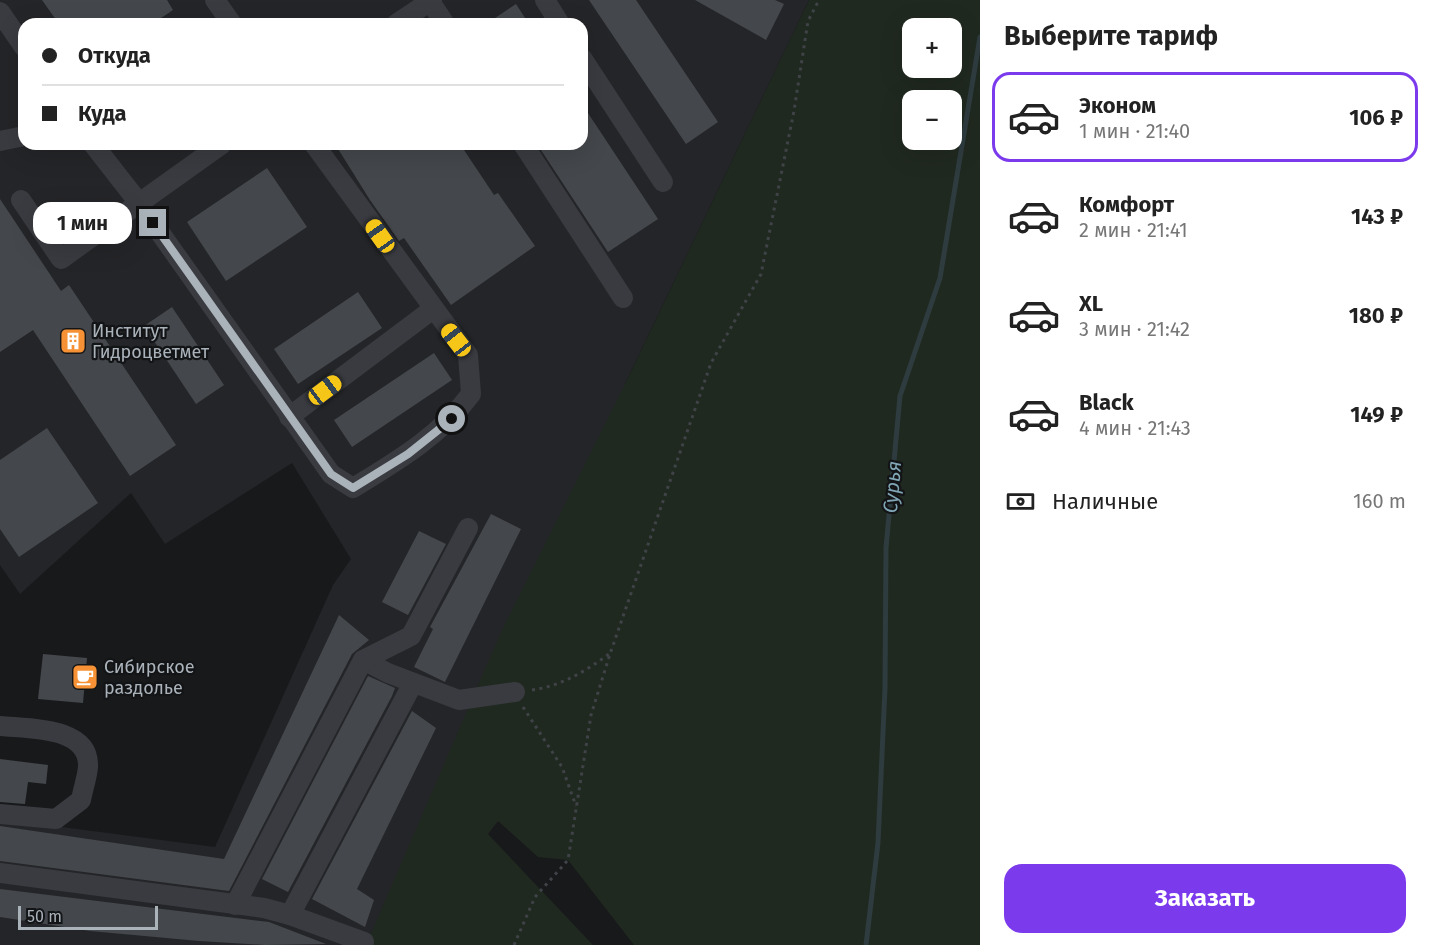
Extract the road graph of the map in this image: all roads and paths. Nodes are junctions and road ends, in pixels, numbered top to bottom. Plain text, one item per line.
1 (215, 0) edge
2 (430, 0) edge
3 (545, 0) edge
4 (819, 0) edge
5 (0, 12) edge
6 (228, 18) edge
7 (404, 18) edge
8 (441, 18) edge
9 (556, 18) edge
10 (18, 38) edge
11 (588, 67) edge
12 (18, 137) edge
13 (0, 141) edge
14 (98, 150) edge
15 (214, 150) edge
16 (318, 150) edge
17 (527, 150) edge
18 (663, 182) dead end
19 (21, 200) dead end
20 (139, 203) junction
21 (623, 298) dead end
22 (433, 309) junction
23 (289, 417) junction
24 (468, 528) dead end
25 (610, 654) junction
26 (363, 660) junction
27 (413, 683) junction
28 (515, 692) junction
29 (0, 726) edge
30 (576, 808) junction
31 (0, 814) edge
32 (0, 873) edge
33 (235, 905) junction
34 (291, 915) junction
35 (364, 942) dead end
36 (514, 945) edge

1 - 6 lane
2 - 7 lane
2 - 8 lane
3 - 9 lane
4 - 25 path
5 - 10 lane
11 - 18 lane
12 - 13 lane
14 - 20 lane
15 - 20 lane
16 - 22 lane
17 - 21 lane
19 - 20 lane
20 - 23 lane
22 - 23 lane
22 - 23 lane
24 - 26 lane
25 - 28 path
25 - 30 path
26 - 27 lane
26 - 33 lane
27 - 28 lane
27 - 34 lane
28 - 30 path
29 - 31 lane
30 - 36 path
32 - 33 lane
33 - 34 lane
34 - 35 lane

